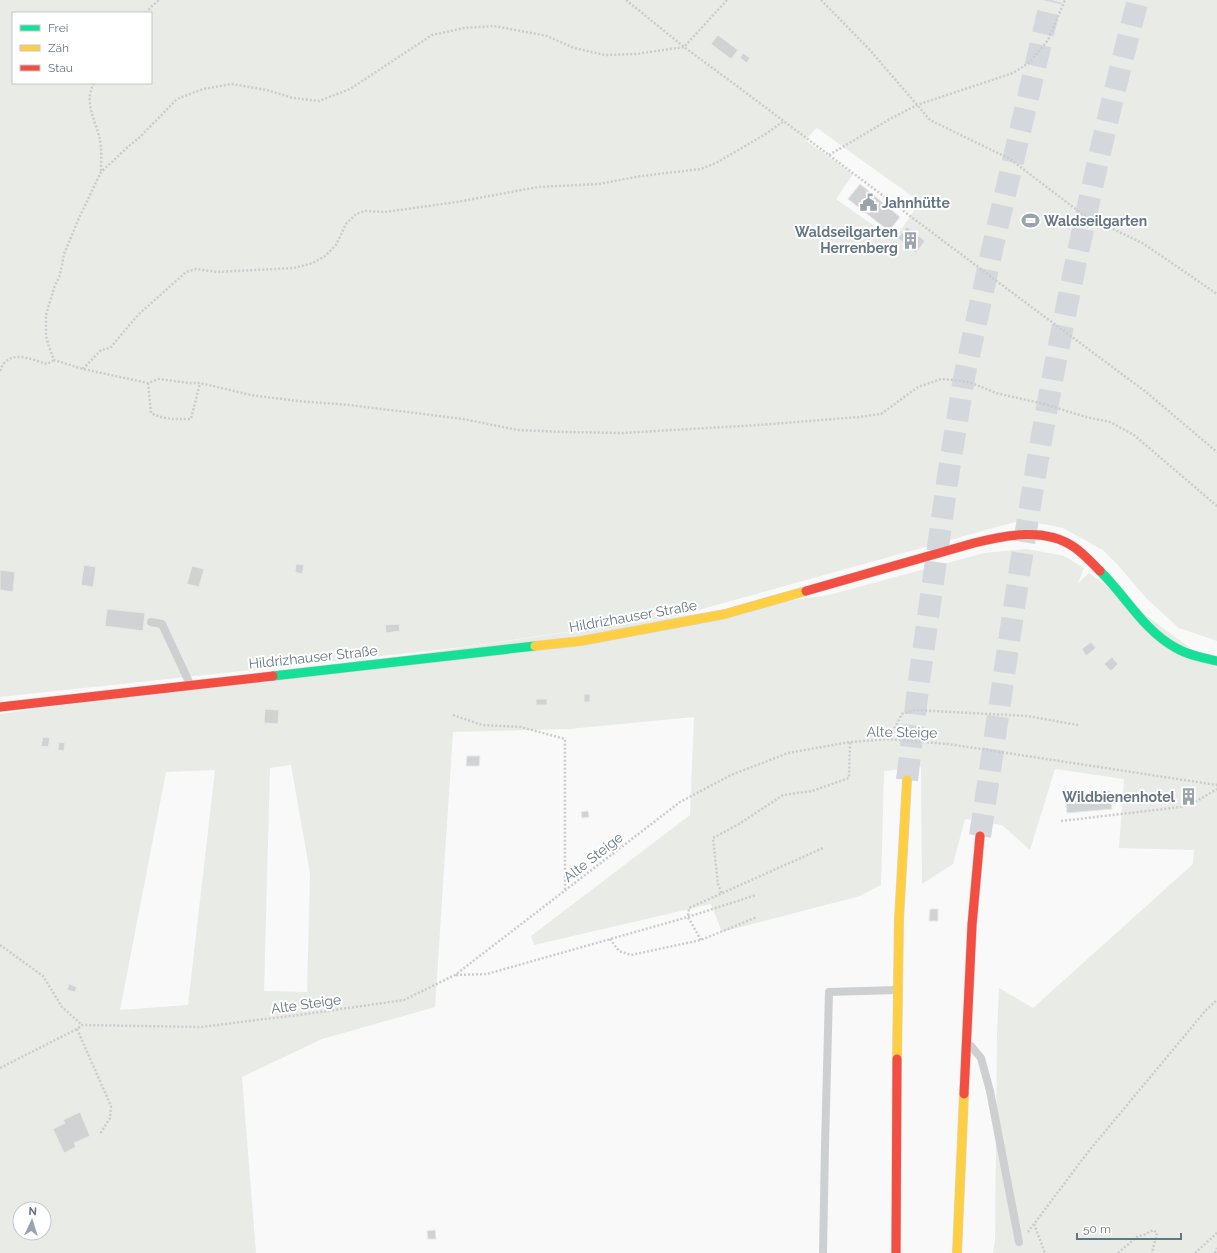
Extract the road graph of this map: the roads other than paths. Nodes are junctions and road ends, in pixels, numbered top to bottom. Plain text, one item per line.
1 (151, 622) dead end
2 (1217, 661) edge
3 (190, 685) junction
4 (0, 707) edge
5 (907, 780) tunnel mouth
6 (980, 836) tunnel mouth
7 (898, 990) junction
8 (966, 1041) junction
9 (1019, 1242) dead end
10 (823, 1253) edge
11 (896, 1253) edge
12 (956, 1253) edge

1 - 3 lane
2 - 3 main road, Hildrizhauser Straße
3 - 4 main road, Hildrizhauser Straße
5 - 7 main road
6 - 8 main road
7 - 10 lane
7 - 11 main road
8 - 9 lane
8 - 12 main road

